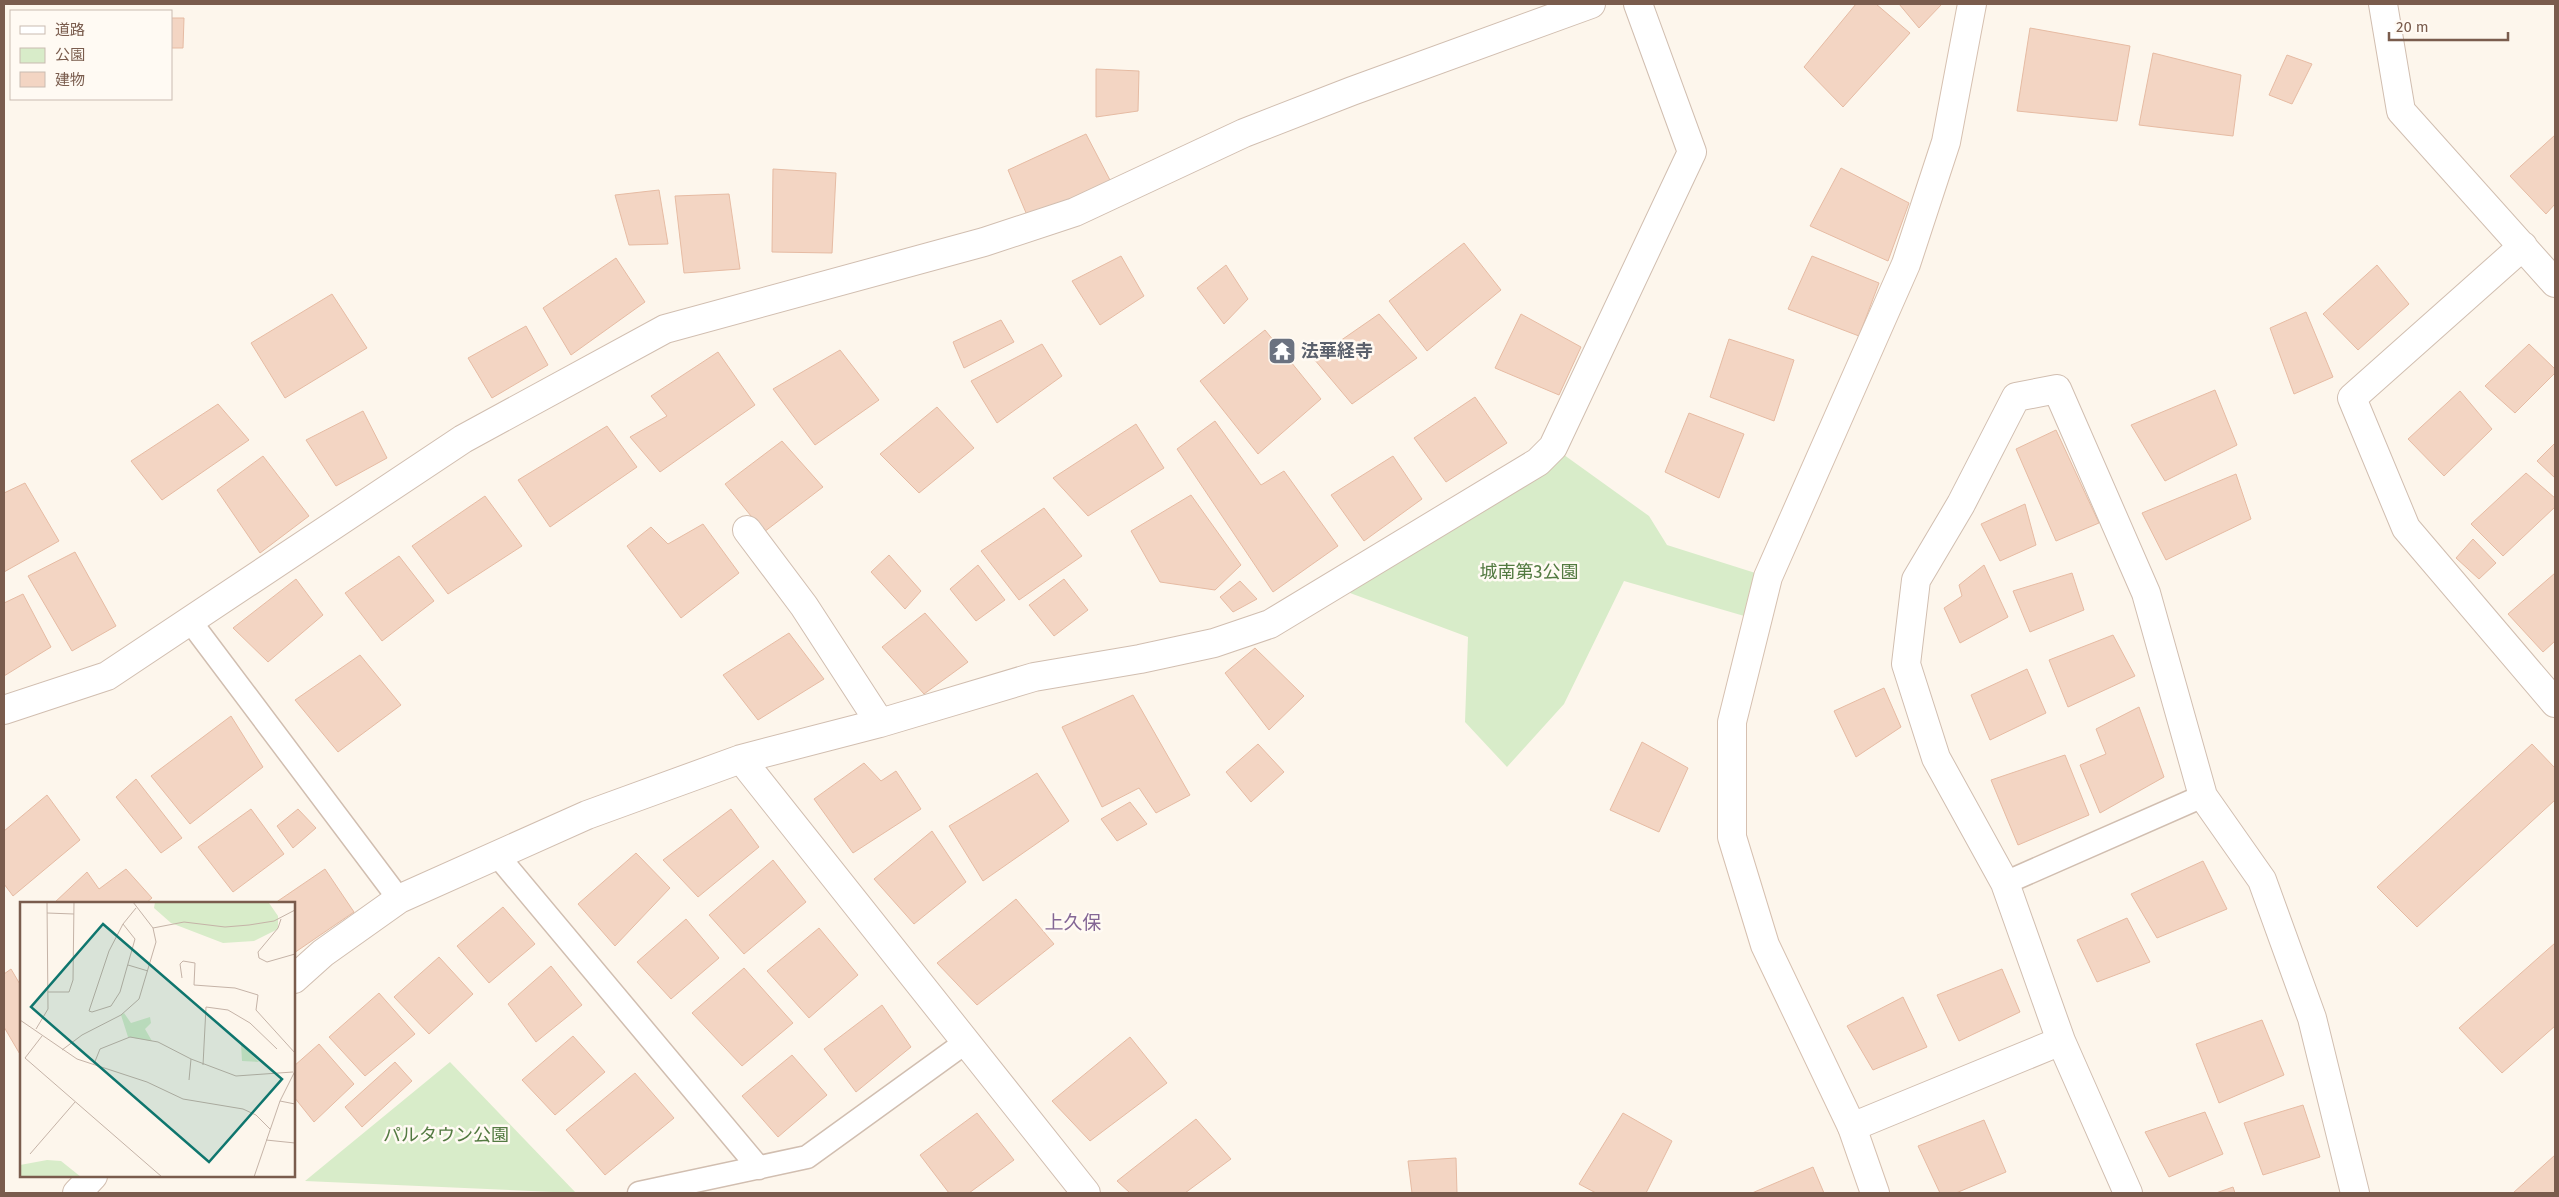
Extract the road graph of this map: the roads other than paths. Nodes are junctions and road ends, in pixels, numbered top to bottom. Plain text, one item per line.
1 (1591, 4) edge
2 (1638, 4) edge
3 (1972, 4) edge
4 (2383, 4) edge
5 (2522, 246) junction
6 (2555, 283) edge
7 (748, 530) dead end
8 (190, 621) junction
9 (2555, 703) edge
10 (4, 710) edge
11 (880, 722) junction
12 (741, 758) junction
13 (2203, 796) junction
14 (497, 855) junction
15 (2005, 882) junction
16 (399, 898) junction
17 (295, 978) edge
18 (2061, 1041) junction
19 (966, 1042) junction
20 (1852, 1127) junction
21 (759, 1168) junction
22 (92, 1177) edge
23 (77, 1193) edge
24 (639, 1193) edge
25 (1086, 1193) edge
26 (1876, 1193) edge
27 (2128, 1193) edge
28 (2355, 1193) edge

1 - 8 street
2 - 11 street
3 - 20 street
4 - 5 street
5 - 6 street
5 - 9 street
7 - 11 street
8 - 10 street
8 - 16 lane
11 - 12 street
12 - 14 street
12 - 19 street
13 - 15 lane
13 - 15 street
13 - 28 street
14 - 16 street
14 - 21 lane
15 - 18 street
16 - 17 street
18 - 20 street
18 - 27 street
19 - 21 lane
19 - 25 street
20 - 26 street
21 - 24 lane
22 - 23 street

